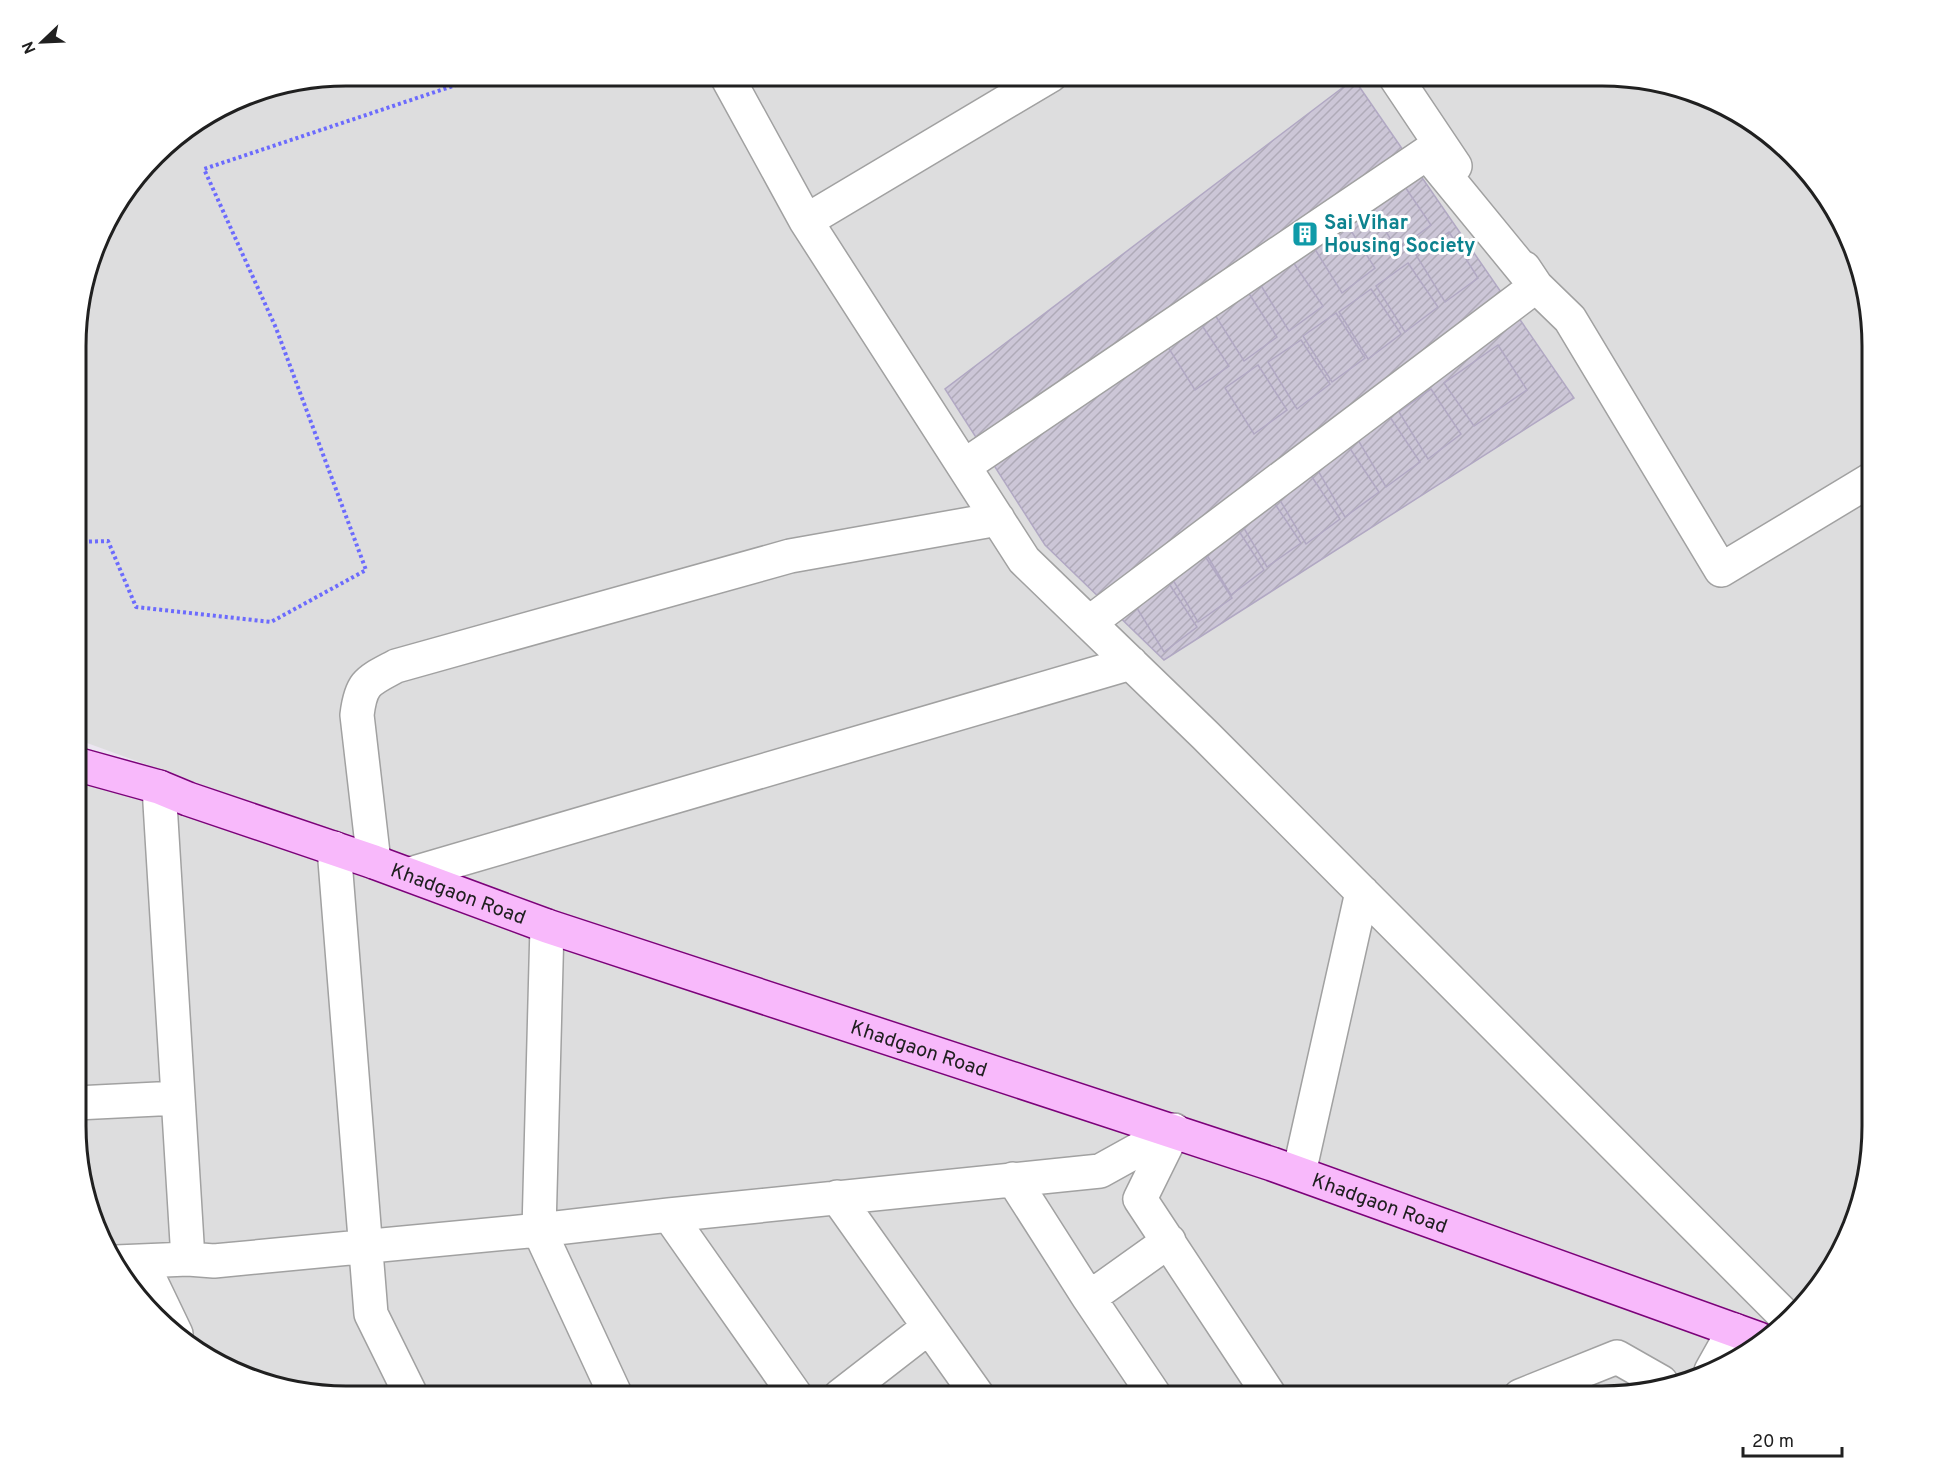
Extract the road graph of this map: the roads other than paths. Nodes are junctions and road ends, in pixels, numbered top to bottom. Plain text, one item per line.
1 (732, 86) edge
2 (1033, 86) edge
3 (1401, 86) edge
4 (806, 221) junction
5 (1536, 286) junction
6 (964, 466) junction
7 (1862, 485) edge
8 (998, 519) junction
9 (1089, 623) junction
10 (1131, 663) junction
11 (86, 767) edge
12 (159, 787) junction
13 (334, 848) junction
14 (374, 862) junction
15 (410, 874) junction
16 (1362, 892) junction
17 (547, 926) junction
18 (178, 1098) junction
19 (86, 1103) edge
20 (1174, 1130) junction
21 (1299, 1173) junction
22 (1013, 1179) junction
23 (837, 1197) junction
24 (669, 1215) junction
25 (539, 1230) junction
26 (1168, 1241) junction
27 (364, 1246) junction
28 (188, 1259) junction
29 (128, 1261) edge
30 (1089, 1298) junction
31 (154, 1301) edge
32 (1782, 1312) edge
33 (929, 1327) junction
34 (1746, 1334) edge
35 (1728, 1353) edge
36 (1657, 1380) edge
37 (407, 1386) edge
38 (610, 1386) edge
39 (789, 1386) edge
40 (853, 1386) edge
41 (971, 1386) edge
42 (1148, 1386) edge
43 (1262, 1386) edge
44 (1545, 1386) edge

1 - 4 street
2 - 4 street
3 - 5 street
4 - 6 street
5 - 6 street
5 - 7 street
5 - 9 street
6 - 8 street
8 - 9 street
8 - 14 street
9 - 10 street
10 - 15 street
10 - 16 street
11 - 12 street, Khadgaon Road
12 - 13 street, Khadgaon Road
12 - 18 street
13 - 14 street, Khadgaon Road
13 - 27 street
14 - 15 street, Khadgaon Road
15 - 17 street, Khadgaon Road
16 - 21 street
16 - 32 street
17 - 20 street, Khadgaon Road
17 - 25 street
18 - 19 street
18 - 28 street
20 - 21 street, Khadgaon Road
20 - 22 street
20 - 26 street
21 - 34 street, Khadgaon Road
22 - 23 street
22 - 30 street
23 - 24 street
23 - 33 street
24 - 25 street
24 - 39 street
25 - 27 street
25 - 38 street
26 - 30 street
26 - 43 street
27 - 28 street
27 - 37 street
28 - 29 street
29 - 31 street
30 - 42 street
33 - 40 street
33 - 41 street
34 - 35 street
36 - 44 street

